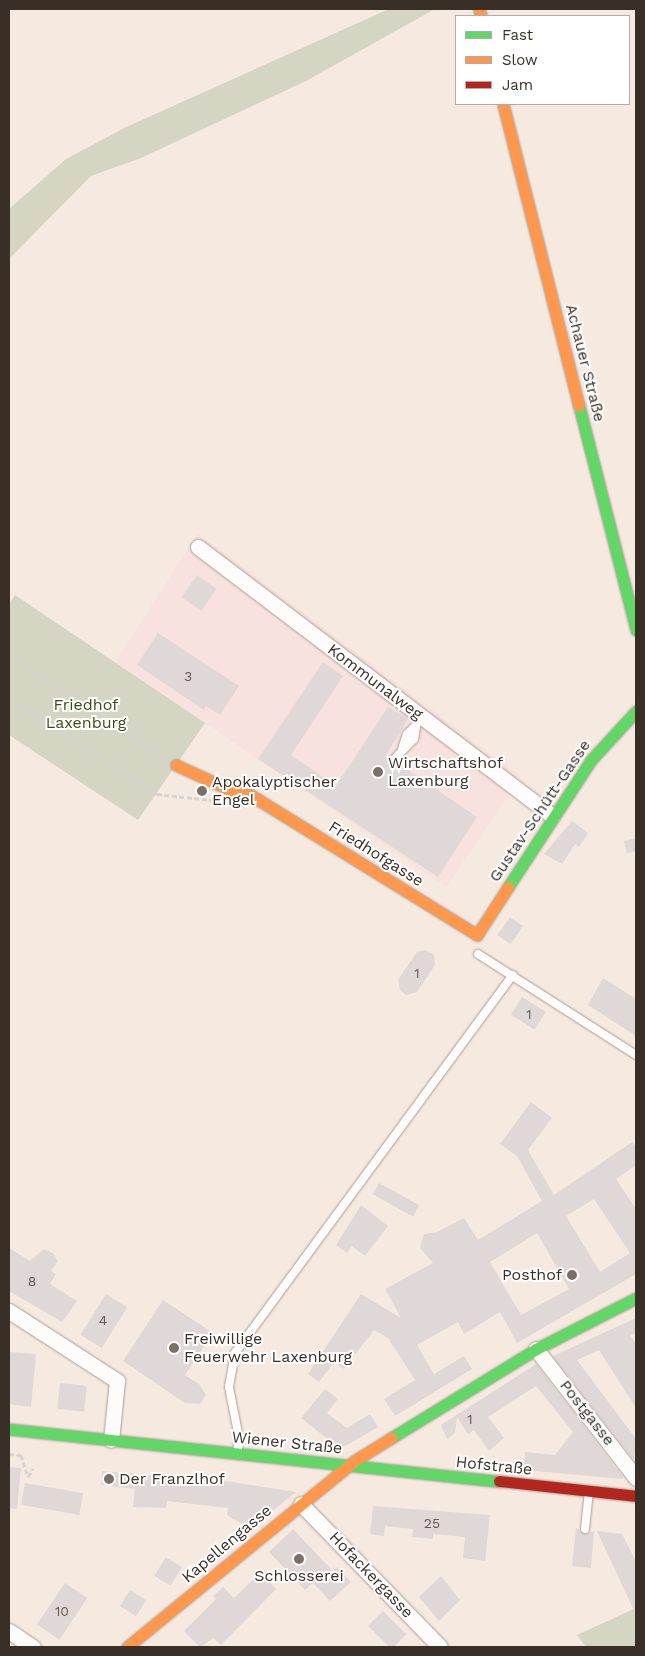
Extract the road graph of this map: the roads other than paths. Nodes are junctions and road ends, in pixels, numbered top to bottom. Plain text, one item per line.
1 (503, 105) edge
2 (198, 548) dead end
3 (636, 630) edge
4 (636, 711) edge
5 (420, 723) junction
6 (395, 758) dead end
7 (176, 765) road end
8 (553, 816) junction
9 (476, 935) joint
10 (478, 954) dead end
11 (513, 976) junction
12 (636, 1055) edge
13 (636, 1298) edge
14 (9, 1310) edge
15 (536, 1349) junction
16 (9, 1429) edge
17 (111, 1440) junction
18 (236, 1454) junction
19 (348, 1467) junction
20 (636, 1478) edge
21 (589, 1492) junction
22 (636, 1496) edge
23 (301, 1504) junction
24 (585, 1530) dead end
25 (9, 1631) edge
26 (432, 1645) edge
27 (33, 1647) edge
28 (127, 1647) edge

1 - 3 street, Achauer Straße
2 - 5 street, Kommunalweg
4 - 8 street, Gustav-Schütt-Gasse
5 - 6 lane
5 - 8 street, Kommunalweg
7 - 9 street, Friedhofgasse
8 - 9 street, Gustav-Schütt-Gasse
10 - 11 lane
11 - 12 lane
11 - 18 lane
13 - 15 street, Wiener Straße
14 - 17 street
15 - 19 street, Wiener Straße
15 - 20 street, Postgasse
16 - 17 street, Wiener Straße
17 - 18 street, Wiener Straße
18 - 19 street, Wiener Straße
19 - 21 street, Hofstraße
19 - 23 street, Kapellengasse
21 - 22 street, Hofstraße
21 - 24 lane
23 - 26 street, Hofackergasse
23 - 28 street, Kapellengasse
25 - 27 street

